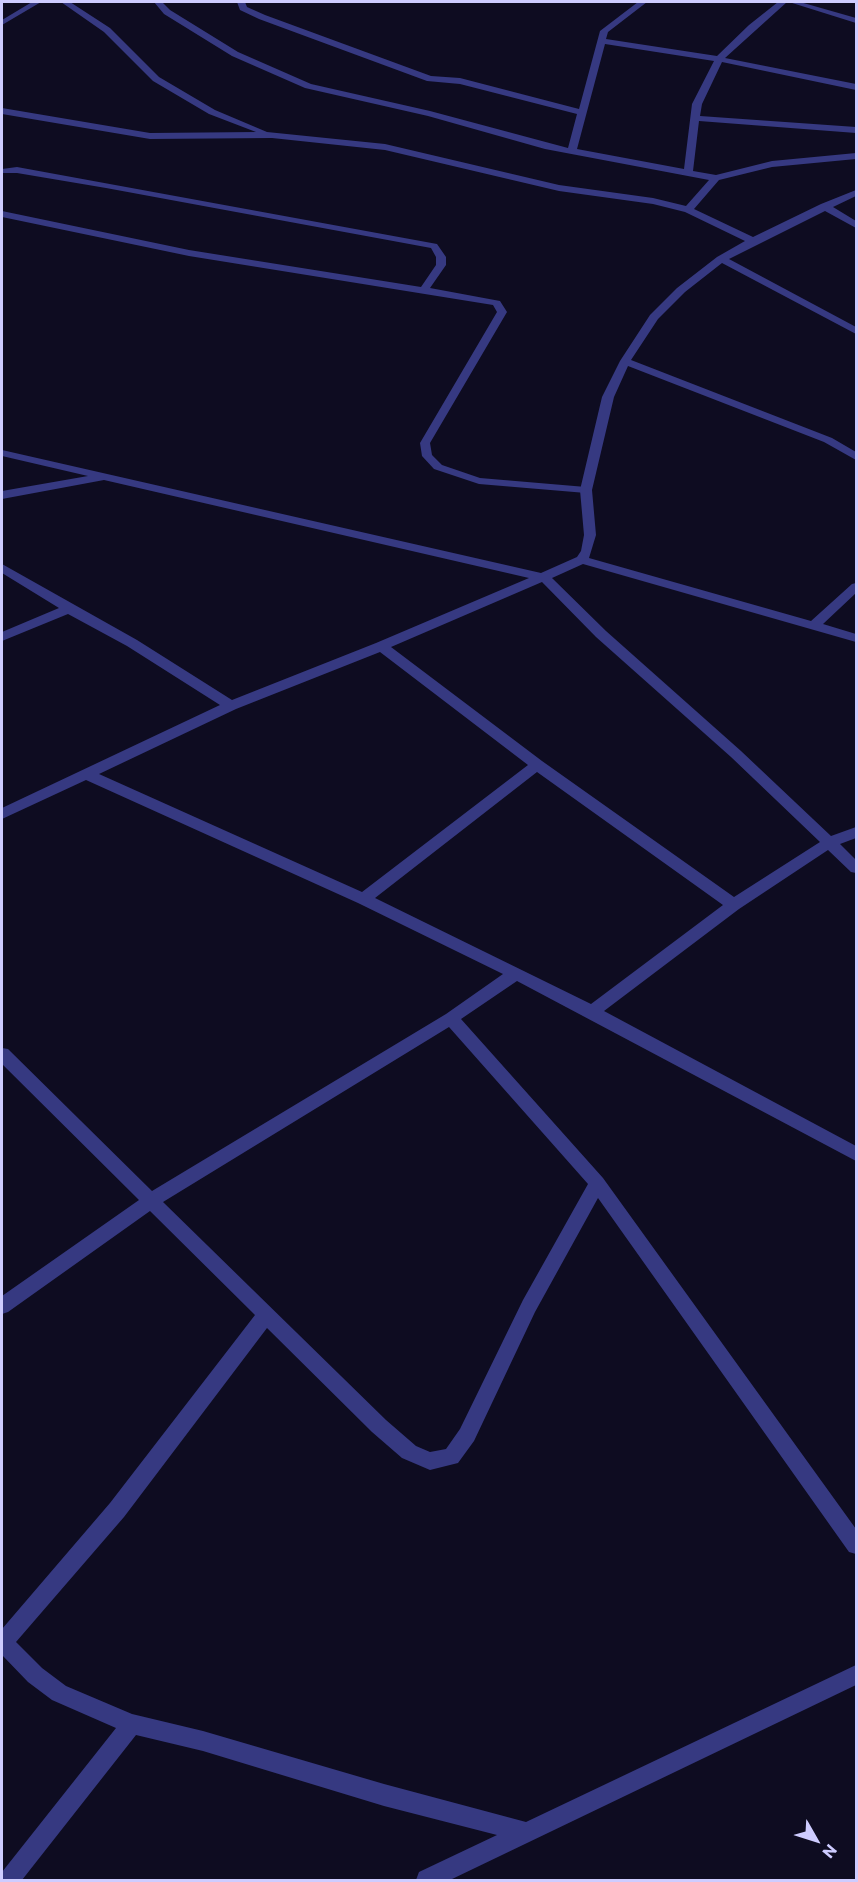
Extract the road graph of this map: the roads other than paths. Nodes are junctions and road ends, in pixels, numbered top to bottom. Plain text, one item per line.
1 (37, 2) edge
2 (65, 2) edge
3 (158, 2) edge
4 (241, 2) edge
5 (643, 2) edge
6 (783, 2) edge
7 (793, 2) edge
8 (856, 21) edge
9 (2, 23) edge
10 (600, 41) junction
11 (719, 59) junction
12 (856, 87) edge
13 (2, 111) edge
14 (583, 113) junction
15 (694, 118) junction
16 (856, 130) edge
17 (272, 135) junction
18 (572, 151) junction
19 (856, 156) edge
20 (2, 171) edge
21 (688, 172) junction
22 (716, 178) junction
23 (856, 193) edge
24 (824, 206) junction
25 (688, 210) junction
26 (2, 214) edge
27 (856, 225) edge
28 (753, 241) junction
29 (721, 259) junction
30 (423, 291) junction
31 (856, 332) edge
32 (625, 361) junction
33 (2, 453) edge
34 (856, 458) edge
35 (108, 476) junction
36 (586, 490) junction
37 (2, 495) edge
38 (582, 560) junction
39 (2, 568) edge
40 (544, 578) junction
41 (856, 587) edge
42 (69, 609) junction
43 (814, 625) junction
44 (2, 637) edge
45 (856, 638) edge
46 (381, 646) junction
47 (231, 706) junction
48 (537, 765) junction
49 (88, 775) junction
50 (2, 814) edge
51 (856, 832) edge
52 (829, 843) junction
53 (856, 868) edge
54 (363, 899) junction
55 (734, 905) junction
56 (515, 974) junction
57 (593, 1011) junction
58 (451, 1018) junction
59 (2, 1054) edge
60 (856, 1154) edge
61 (597, 1183) junction
62 (149, 1202) junction
63 (2, 1306) edge
64 (266, 1315) junction
65 (856, 1545) edge
66 (2, 1641) edge
67 (856, 1675) edge
68 (132, 1724) junction
69 (529, 1833) junction
70 (9, 1881) edge
71 (427, 1881) edge

1 - 9 street
2 - 17 street
3 - 18 street
4 - 14 street
5 - 10 street
6 - 11 street
7 - 8 street
10 - 11 street
10 - 14 street
11 - 12 street
11 - 15 street
13 - 17 street
14 - 18 street
15 - 16 street
15 - 21 street
17 - 25 street
18 - 21 street
19 - 22 street
20 - 30 lane
21 - 22 street
22 - 25 street
23 - 24 street
24 - 27 street
24 - 28 street
25 - 28 street
26 - 30 lane
28 - 29 street
29 - 31 street
29 - 32 street
30 - 36 lane
32 - 34 street
32 - 36 street
33 - 35 street
35 - 37 street
35 - 40 street
36 - 38 street
38 - 40 street
38 - 43 street
39 - 42 street
40 - 46 street
40 - 52 street
41 - 43 street
42 - 44 street
42 - 47 street
43 - 45 street
46 - 47 street
46 - 48 street
47 - 49 street
48 - 54 street
48 - 55 street
49 - 50 street
49 - 54 street
51 - 52 street
52 - 53 street
52 - 55 street
54 - 56 street
55 - 57 street
56 - 57 street
56 - 58 street
57 - 60 street
58 - 61 street
58 - 62 street
59 - 62 street
61 - 64 street
61 - 65 street
62 - 63 street
62 - 64 street
64 - 66 street
66 - 68 street
67 - 69 street
68 - 69 street
68 - 70 street
69 - 71 street

